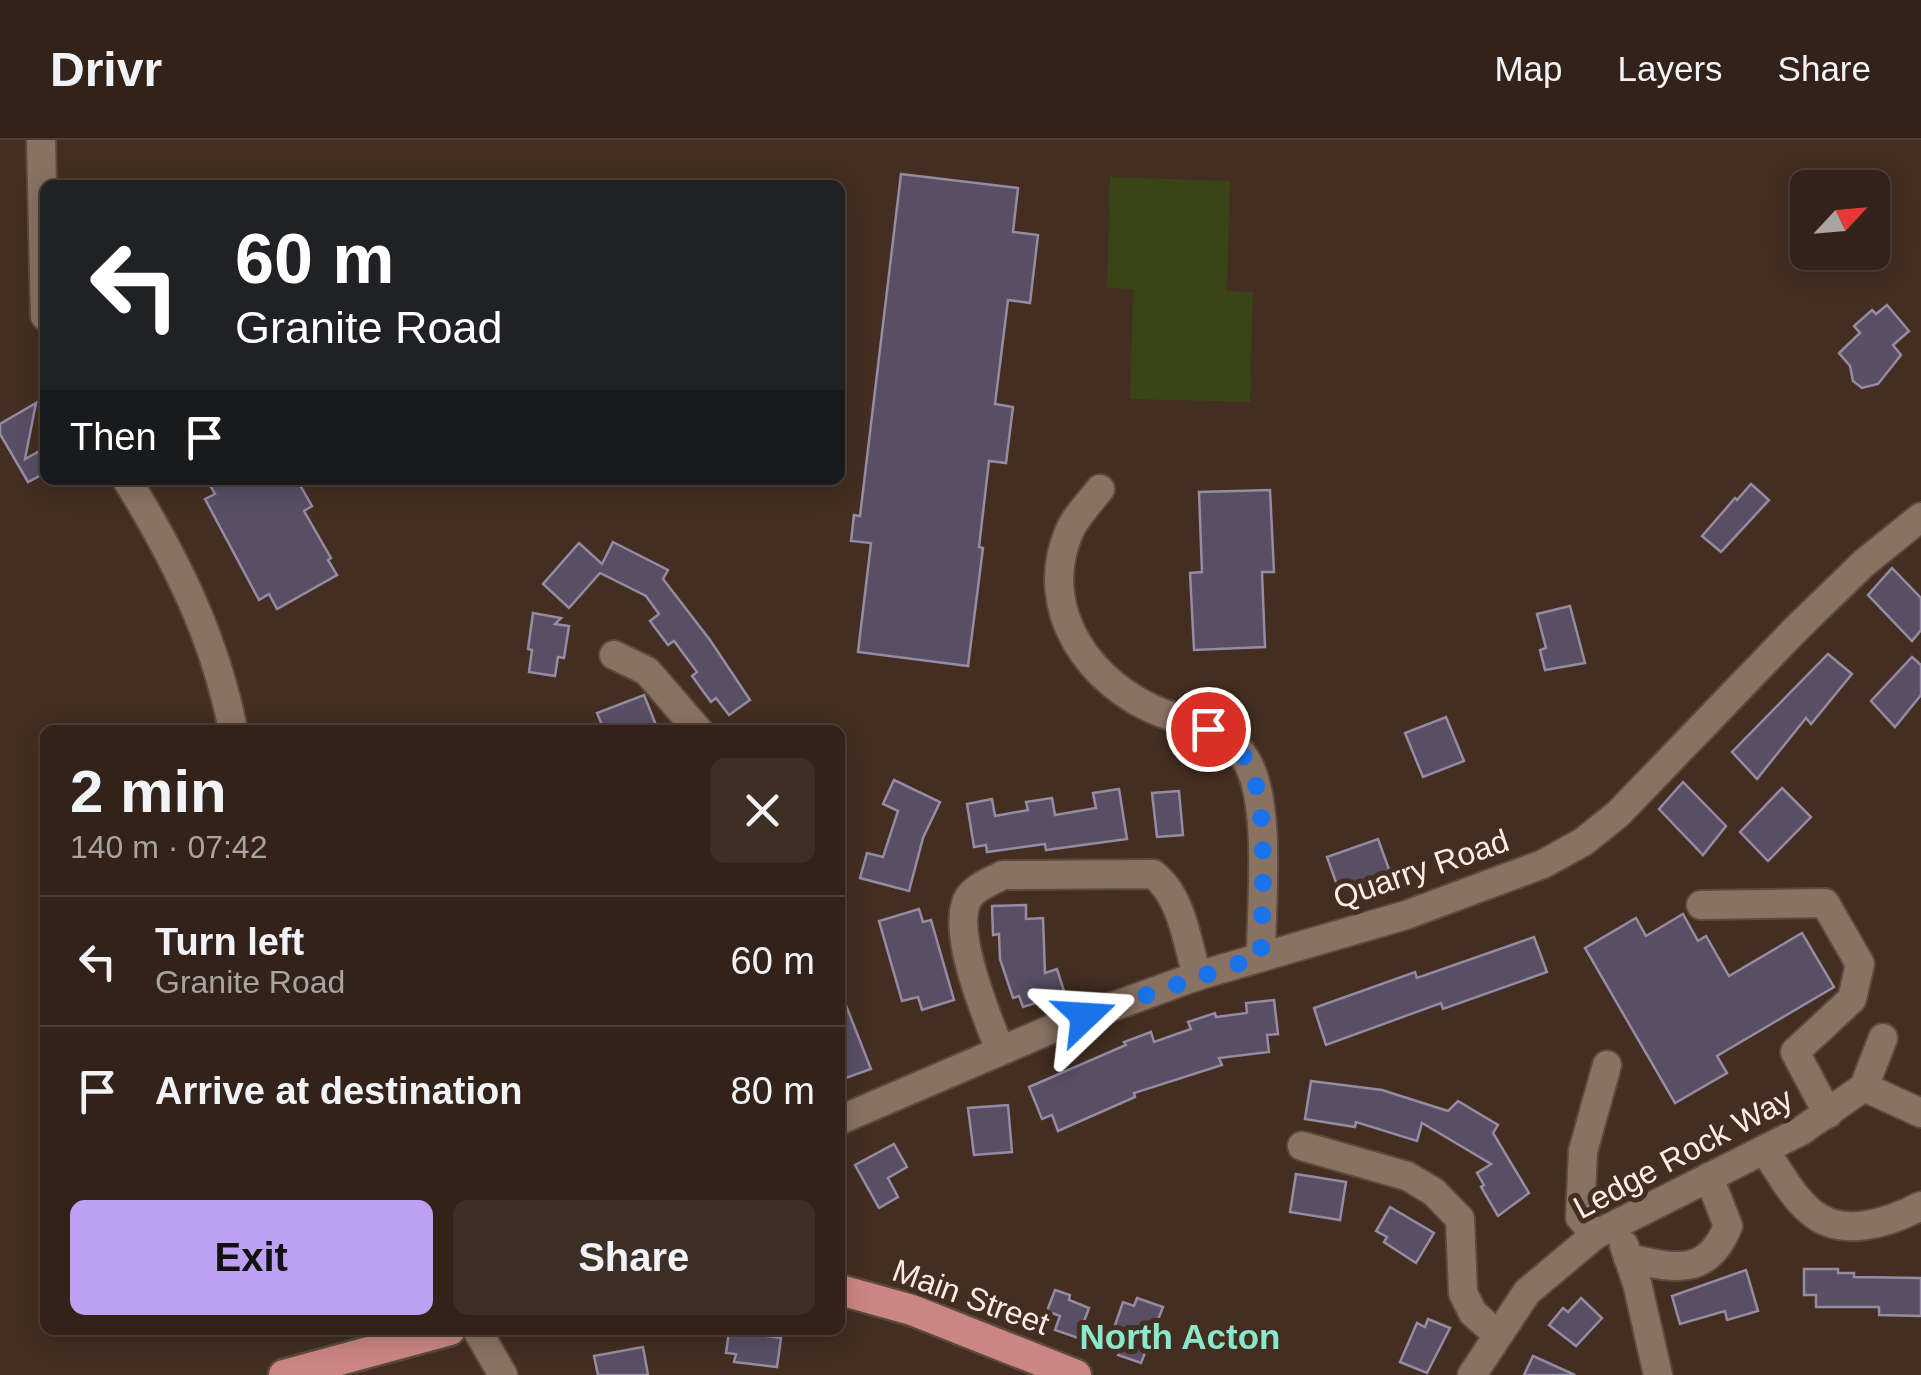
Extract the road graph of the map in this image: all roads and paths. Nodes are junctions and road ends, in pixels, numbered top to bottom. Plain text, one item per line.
1 (41, 140) edge
2 (42, 180) edge
3 (130, 485) edge
4 (1100, 489) dead end
5 (1921, 517) edge
6 (614, 655) dead end
7 (232, 725) edge
8 (694, 725) edge
9 (1700, 905) dead end
10 (1261, 956) junction
11 (1197, 976) junction
12 (1883, 1038) dead end
13 (1000, 1050) junction
14 (1607, 1065) dead end
15 (1864, 1087) junction
16 (1828, 1114) junction
17 (1921, 1114) edge
18 (845, 1118) edge
19 (1302, 1146) dead end
20 (1764, 1150) junction
21 (1709, 1178) junction
22 (1921, 1206) edge
23 (1606, 1230) junction
24 (1628, 1258) junction
25 (845, 1291) edge
26 (429, 1335) edge
27 (479, 1335) edge
28 (1498, 1335) junction
29 (284, 1375) edge
30 (502, 1375) edge
31 (1076, 1375) edge
32 (1472, 1375) edge
33 (1658, 1375) edge

1 - 2 street
3 - 7 street
4 - 10 street
5 - 10 street, Quarry Road
6 - 8 street
9 - 16 street
10 - 11 street, Quarry Road
11 - 13 street, Quarry Road
11 - 13 street
12 - 15 street
13 - 18 street, Quarry Road
14 - 23 street
15 - 16 street, Ledge Rock Way
15 - 17 street
16 - 20 street, Ledge Rock Way
19 - 28 street
20 - 21 street, Ledge Rock Way
20 - 22 street
21 - 23 street, Ledge Rock Way
21 - 24 street
23 - 24 street
23 - 28 street, Ledge Rock Way
24 - 33 street
25 - 31 main road, Main Street
26 - 29 main road
27 - 30 street
28 - 32 street, Ledge Rock Way

